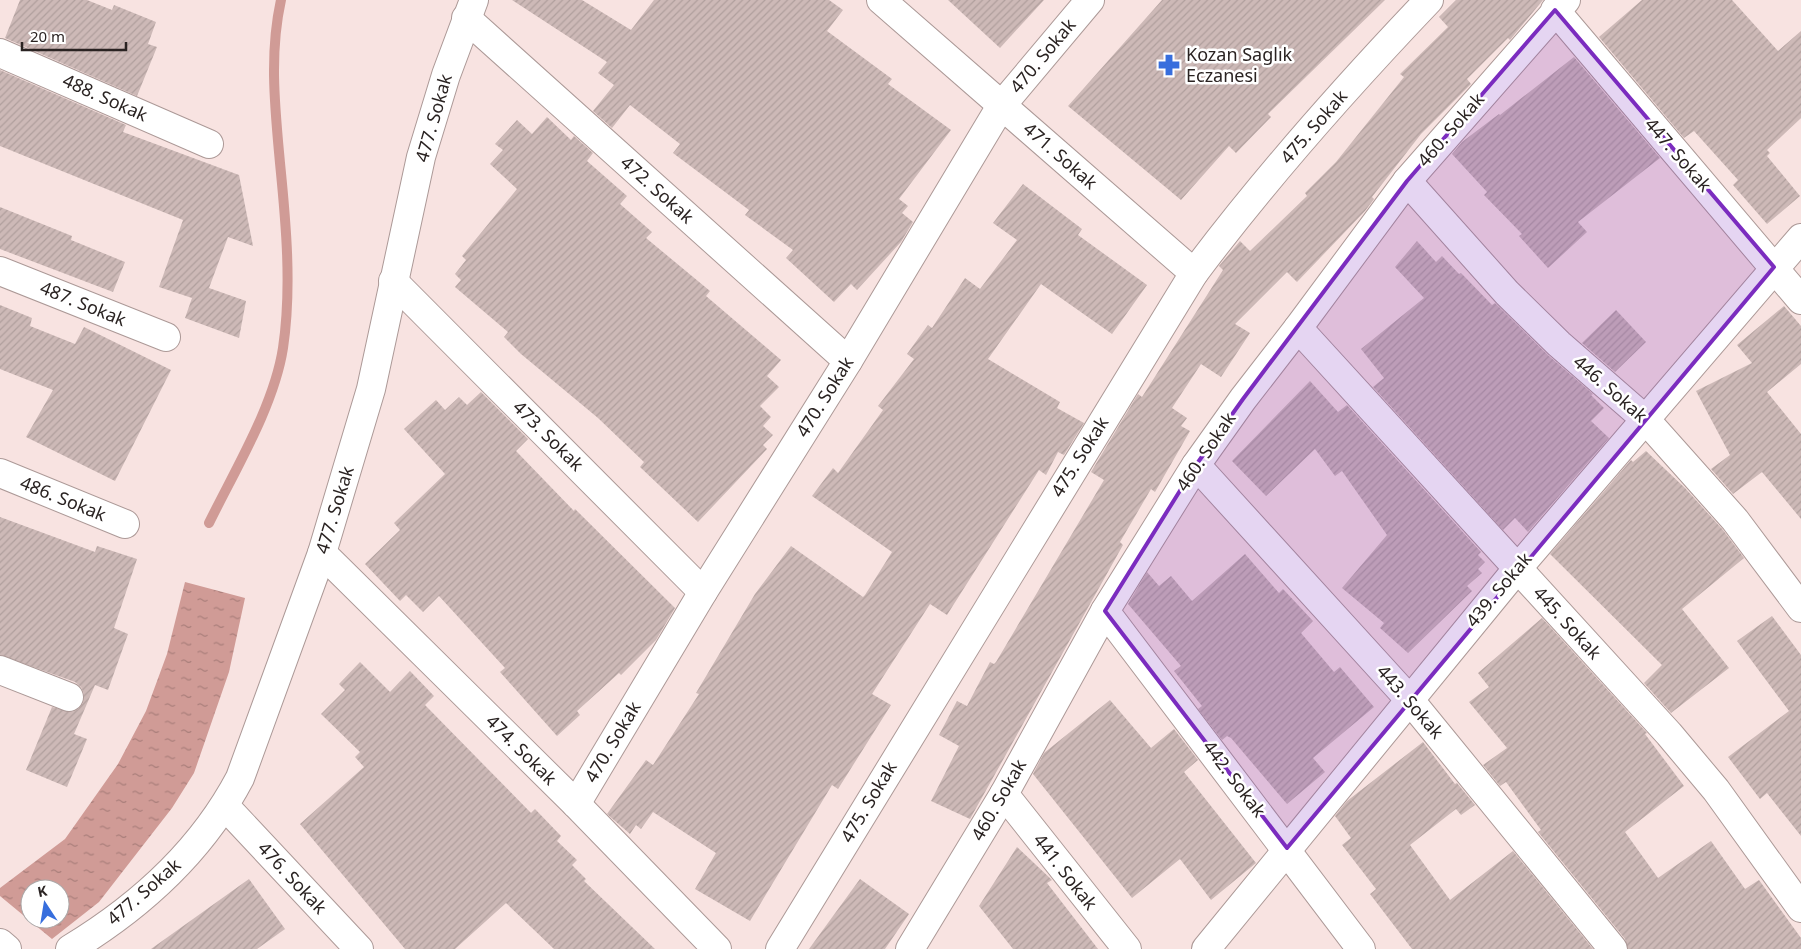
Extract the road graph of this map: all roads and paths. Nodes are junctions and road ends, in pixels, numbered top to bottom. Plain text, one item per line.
1 (880, 0) edge
2 (1090, 0) edge
3 (1429, 0) edge
4 (1560, 5) edge
5 (470, 9) edge
6 (0, 53) edge
7 (1001, 106) junction
8 (209, 144) dead end
9 (1407, 181) junction
10 (1801, 238) edge
11 (1774, 267) junction
12 (0, 271) edge
13 (1194, 273) junction
14 (393, 281) junction
15 (1801, 300) edge
16 (1298, 328) junction
17 (166, 337) dead end
18 (848, 361) junction
19 (1645, 419) junction
20 (1196, 465) junction
21 (0, 473) edge
22 (125, 524) dead end
23 (322, 553) junction
24 (1517, 569) junction
25 (703, 592) junction
26 (1801, 608) edge
27 (1105, 610) junction
28 (0, 670) edge
29 (69, 697) dead end
30 (1409, 699) junction
31 (1004, 794) junction
32 (576, 804) junction
33 (225, 806) junction
34 (1287, 848) junction
35 (1801, 908) edge
36 (0, 943) edge
37 (7, 949) edge
38 (70, 949) edge
39 (359, 949) edge
40 (718, 949) edge
41 (780, 949) edge
42 (910, 949) edge
43 (1127, 949) edge
44 (1206, 949) edge
45 (1361, 949) edge
46 (1613, 949) edge

1 - 7 street, 471. Sokak
2 - 7 street, 470. Sokak
3 - 13 street, 475. Sokak
4 - 9 street, 460. Sokak
4 - 11 street, 447. Sokak
5 - 14 street, 477. Sokak
5 - 18 street, 472. Sokak
6 - 8 street, 488. Sokak
7 - 13 street, 471. Sokak
7 - 18 street, 470. Sokak
9 - 16 street, 460. Sokak
9 - 19 street, 446. Sokak
10 - 11 street, 439. Sokak
11 - 15 street, 447. Sokak
11 - 19 street, 439. Sokak
12 - 17 street, 487. Sokak
13 - 41 street, 475. Sokak
14 - 23 street, 477. Sokak
14 - 25 street, 473. Sokak
16 - 20 street, 460. Sokak
16 - 24 street, 445. Sokak
18 - 25 street, 470. Sokak
19 - 24 street, 439. Sokak
19 - 26 street, 446. Sokak
20 - 27 street, 460. Sokak
20 - 30 street, 443. Sokak
21 - 22 street, 486. Sokak
23 - 32 street, 474. Sokak
23 - 33 street, 477. Sokak
24 - 30 street, 439. Sokak
24 - 35 street, 445. Sokak
25 - 32 street, 470. Sokak
27 - 31 street, 460. Sokak
27 - 34 street, 442. Sokak
28 - 29 street
30 - 34 street, 439. Sokak
30 - 46 street, 443. Sokak
31 - 42 street, 460. Sokak
31 - 43 street, 441. Sokak
32 - 40 street, 474. Sokak
33 - 38 street, 477. Sokak
33 - 39 street, 476. Sokak
34 - 44 street, 439. Sokak
34 - 45 street, 442. Sokak
36 - 37 street

